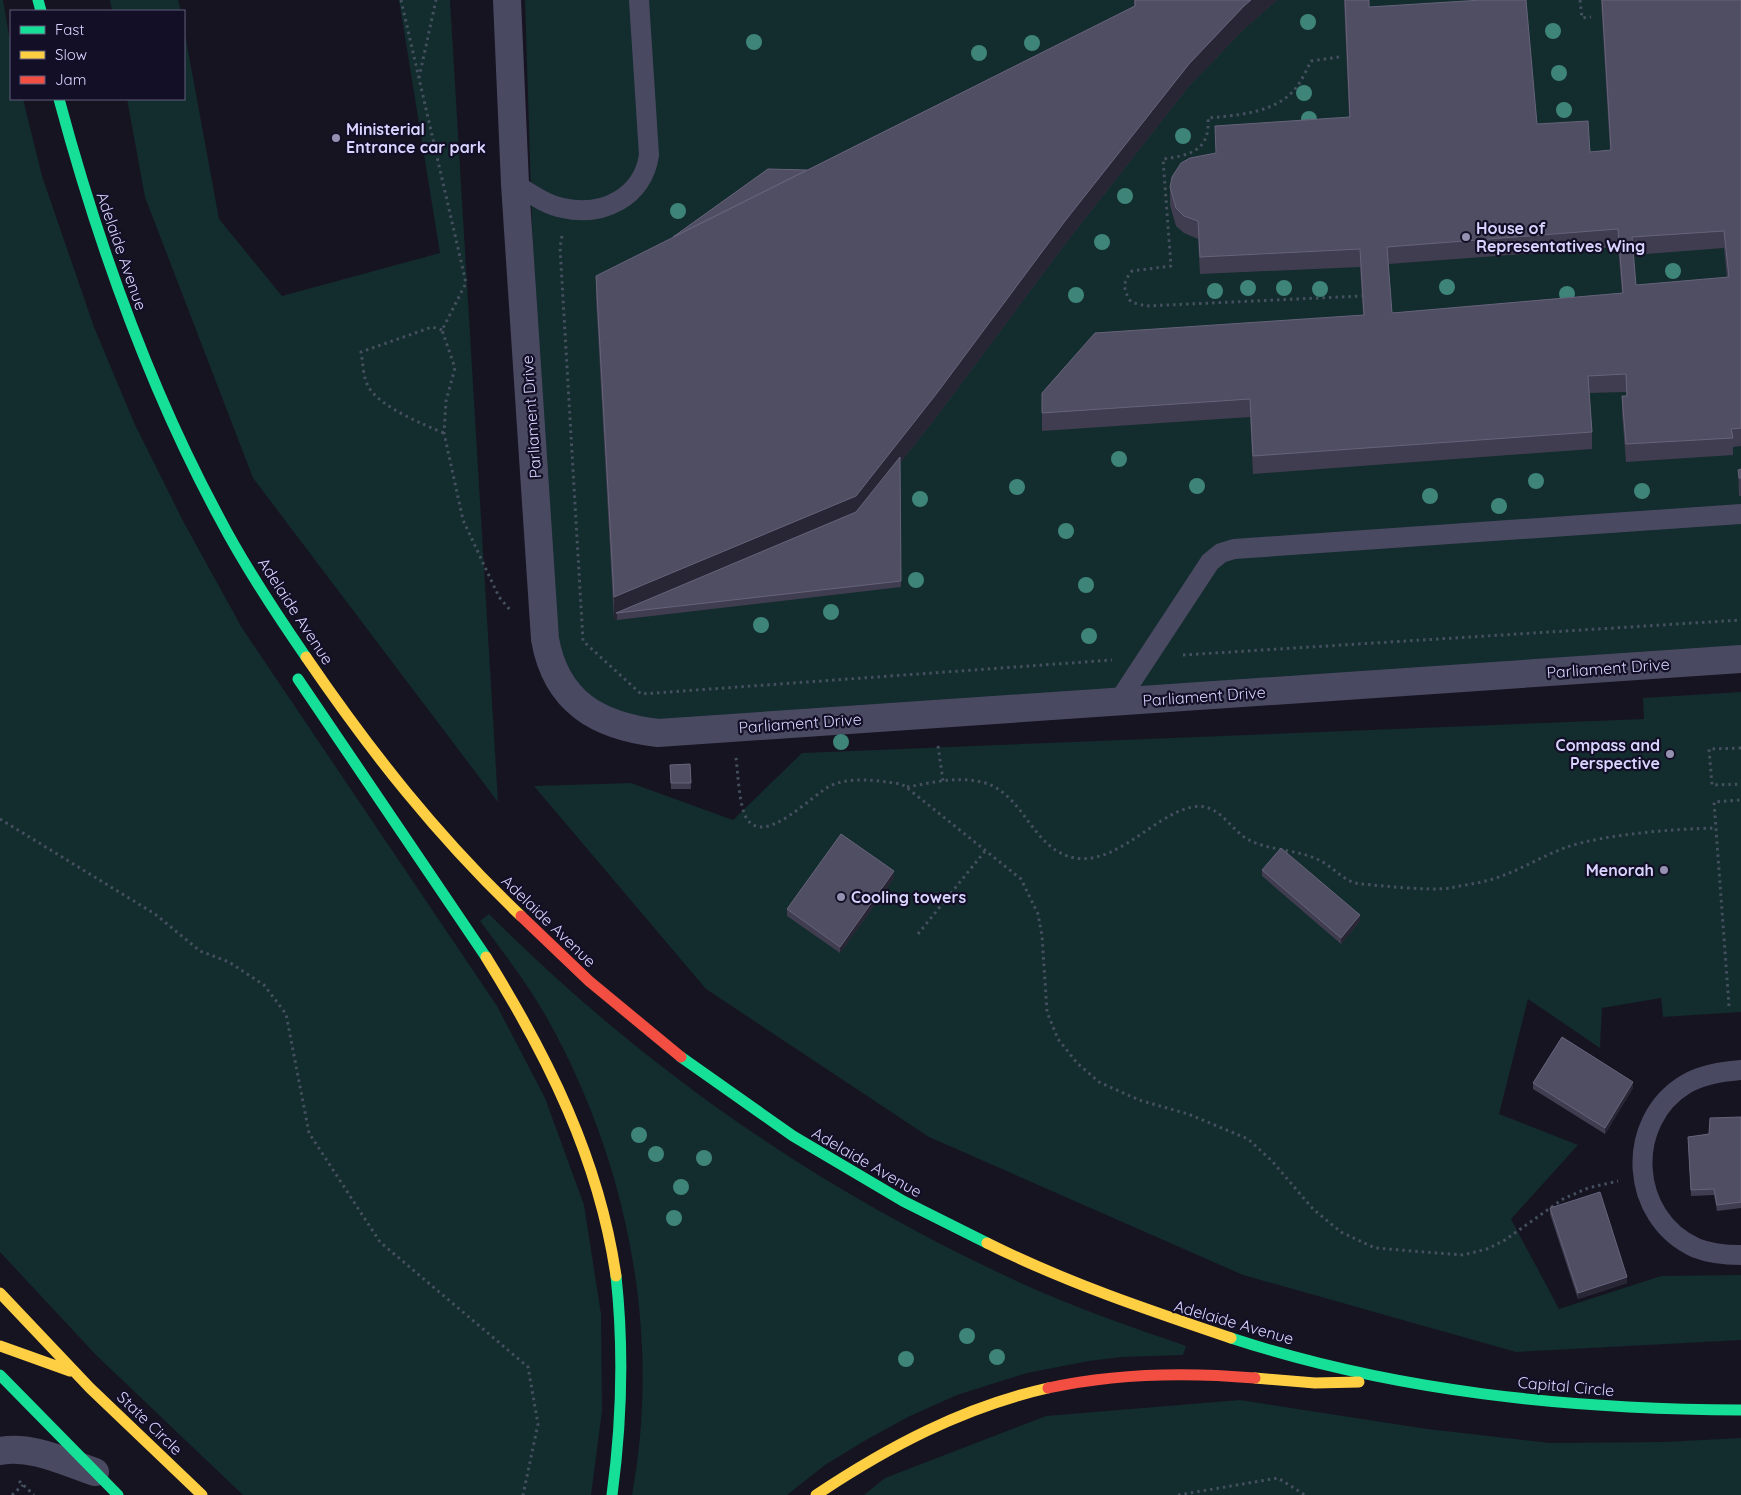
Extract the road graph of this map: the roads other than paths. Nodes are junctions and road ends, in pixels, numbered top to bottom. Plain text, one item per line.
1 (507, 0) edge
2 (639, 0) edge
3 (59, 100) edge
4 (515, 184) junction
5 (1741, 514) edge
6 (239, 554) junction
7 (256, 603) dead end
8 (1741, 659) edge
9 (291, 667) dead end
10 (1118, 702) junction
11 (1741, 1070) edge
12 (1741, 1255) edge
13 (0, 1293) edge
14 (0, 1346) edge
15 (76, 1373) junction
16 (0, 1375) edge
17 (1388, 1380) junction
18 (1741, 1410) edge
19 (0, 1450) edge
20 (95, 1472) junction
21 (118, 1495) edge
22 (202, 1495) edge
23 (612, 1495) edge
24 (816, 1495) edge

1 - 4 street, Parliament Drive
2 - 4 lane
3 - 6 main road, Adelaide Avenue
4 - 10 street, Parliament Drive
5 - 10 lane
6 - 7 main road
6 - 17 main road, Adelaide Avenue
8 - 10 street, Parliament Drive
9 - 23 main road
11 - 12 lane
13 - 15 main road, State Circle
14 - 15 main road, State Circle
15 - 22 main road, State Circle
16 - 20 main road
17 - 18 main road, Capital Circle
17 - 24 main road
19 - 20 street
20 - 21 main road

